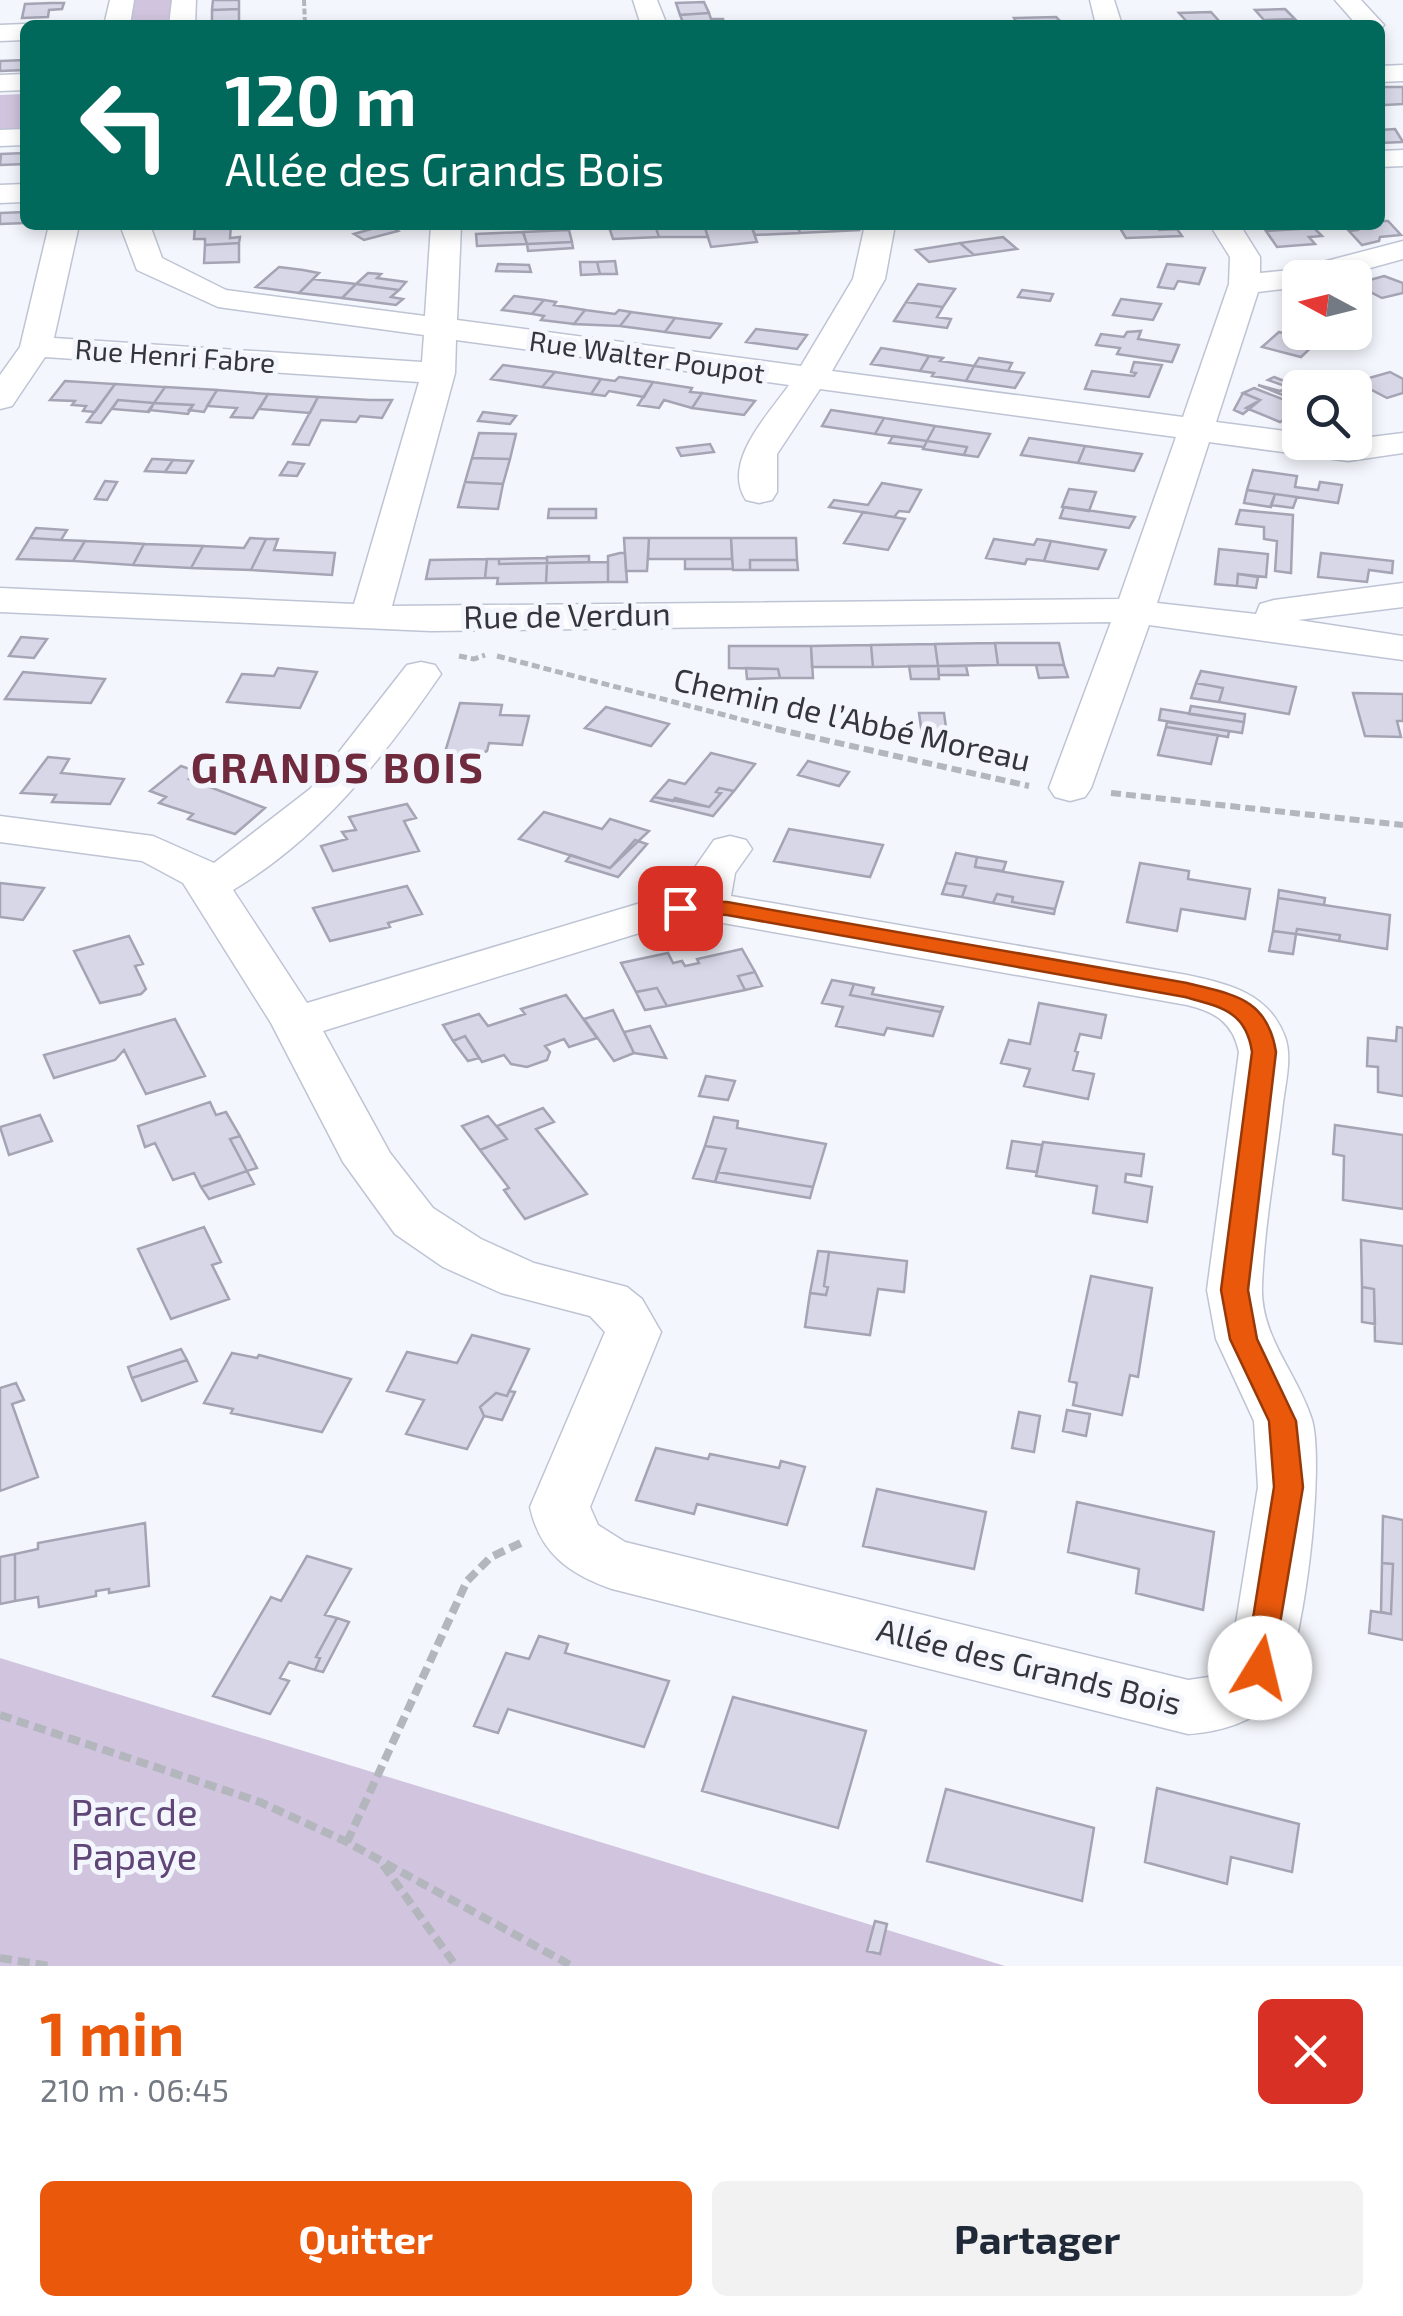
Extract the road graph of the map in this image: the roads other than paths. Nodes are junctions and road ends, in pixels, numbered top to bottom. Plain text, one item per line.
1 (1347, 0) edge
2 (1373, 20) edge
3 (63, 230) edge
4 (136, 230) edge
5 (446, 230) edge
6 (887, 230) edge
7 (1229, 230) edge
8 (1403, 250) edge
9 (1244, 284) junction
10 (442, 330) junction
11 (36, 347) junction
12 (438, 373) junction
13 (810, 379) junction
14 (0, 399) edge
15 (1403, 413) edge
16 (1372, 423) edge
17 (1194, 430) junction
18 (1282, 440) edge
19 (1403, 443) edge
20 (1372, 447) edge
21 (759, 492) dead end
22 (1403, 595) edge
23 (0, 600) edge
24 (1135, 610) junction
25 (369, 618) junction
26 (1216, 620) junction
27 (1403, 648) edge
28 (421, 674) dead end
29 (1070, 788) road end
30 (0, 829) edge
31 (730, 849) dead end
32 (210, 884) junction
33 (706, 906) junction
34 (295, 1023) junction

1 - 2 street
3 - 11 street, Rue Henri Fabre
4 - 10 street, Rue Walter Poupot
5 - 10 street
6 - 13 street
7 - 9 street
8 - 9 street
9 - 17 street
10 - 12 street
10 - 13 street, Rue Walter Poupot
11 - 12 street, Rue Henri Fabre
11 - 14 street
12 - 25 street
13 - 17 street, Rue Walter Poupot
13 - 21 street
15 - 16 street
17 - 18 street, Rue Walter Poupot
17 - 24 street
19 - 20 street, Rue Walter Poupot
22 - 26 street
23 - 25 street, Rue de Verdun
24 - 25 street, Rue de Verdun
24 - 26 street, Rue de Verdun
24 - 29 street
26 - 27 street
28 - 32 street
30 - 32 street
31 - 33 street
32 - 34 street
33 - 34 street, Allée des Grands Bois
33 - 34 street, Allée des Grands Bois

